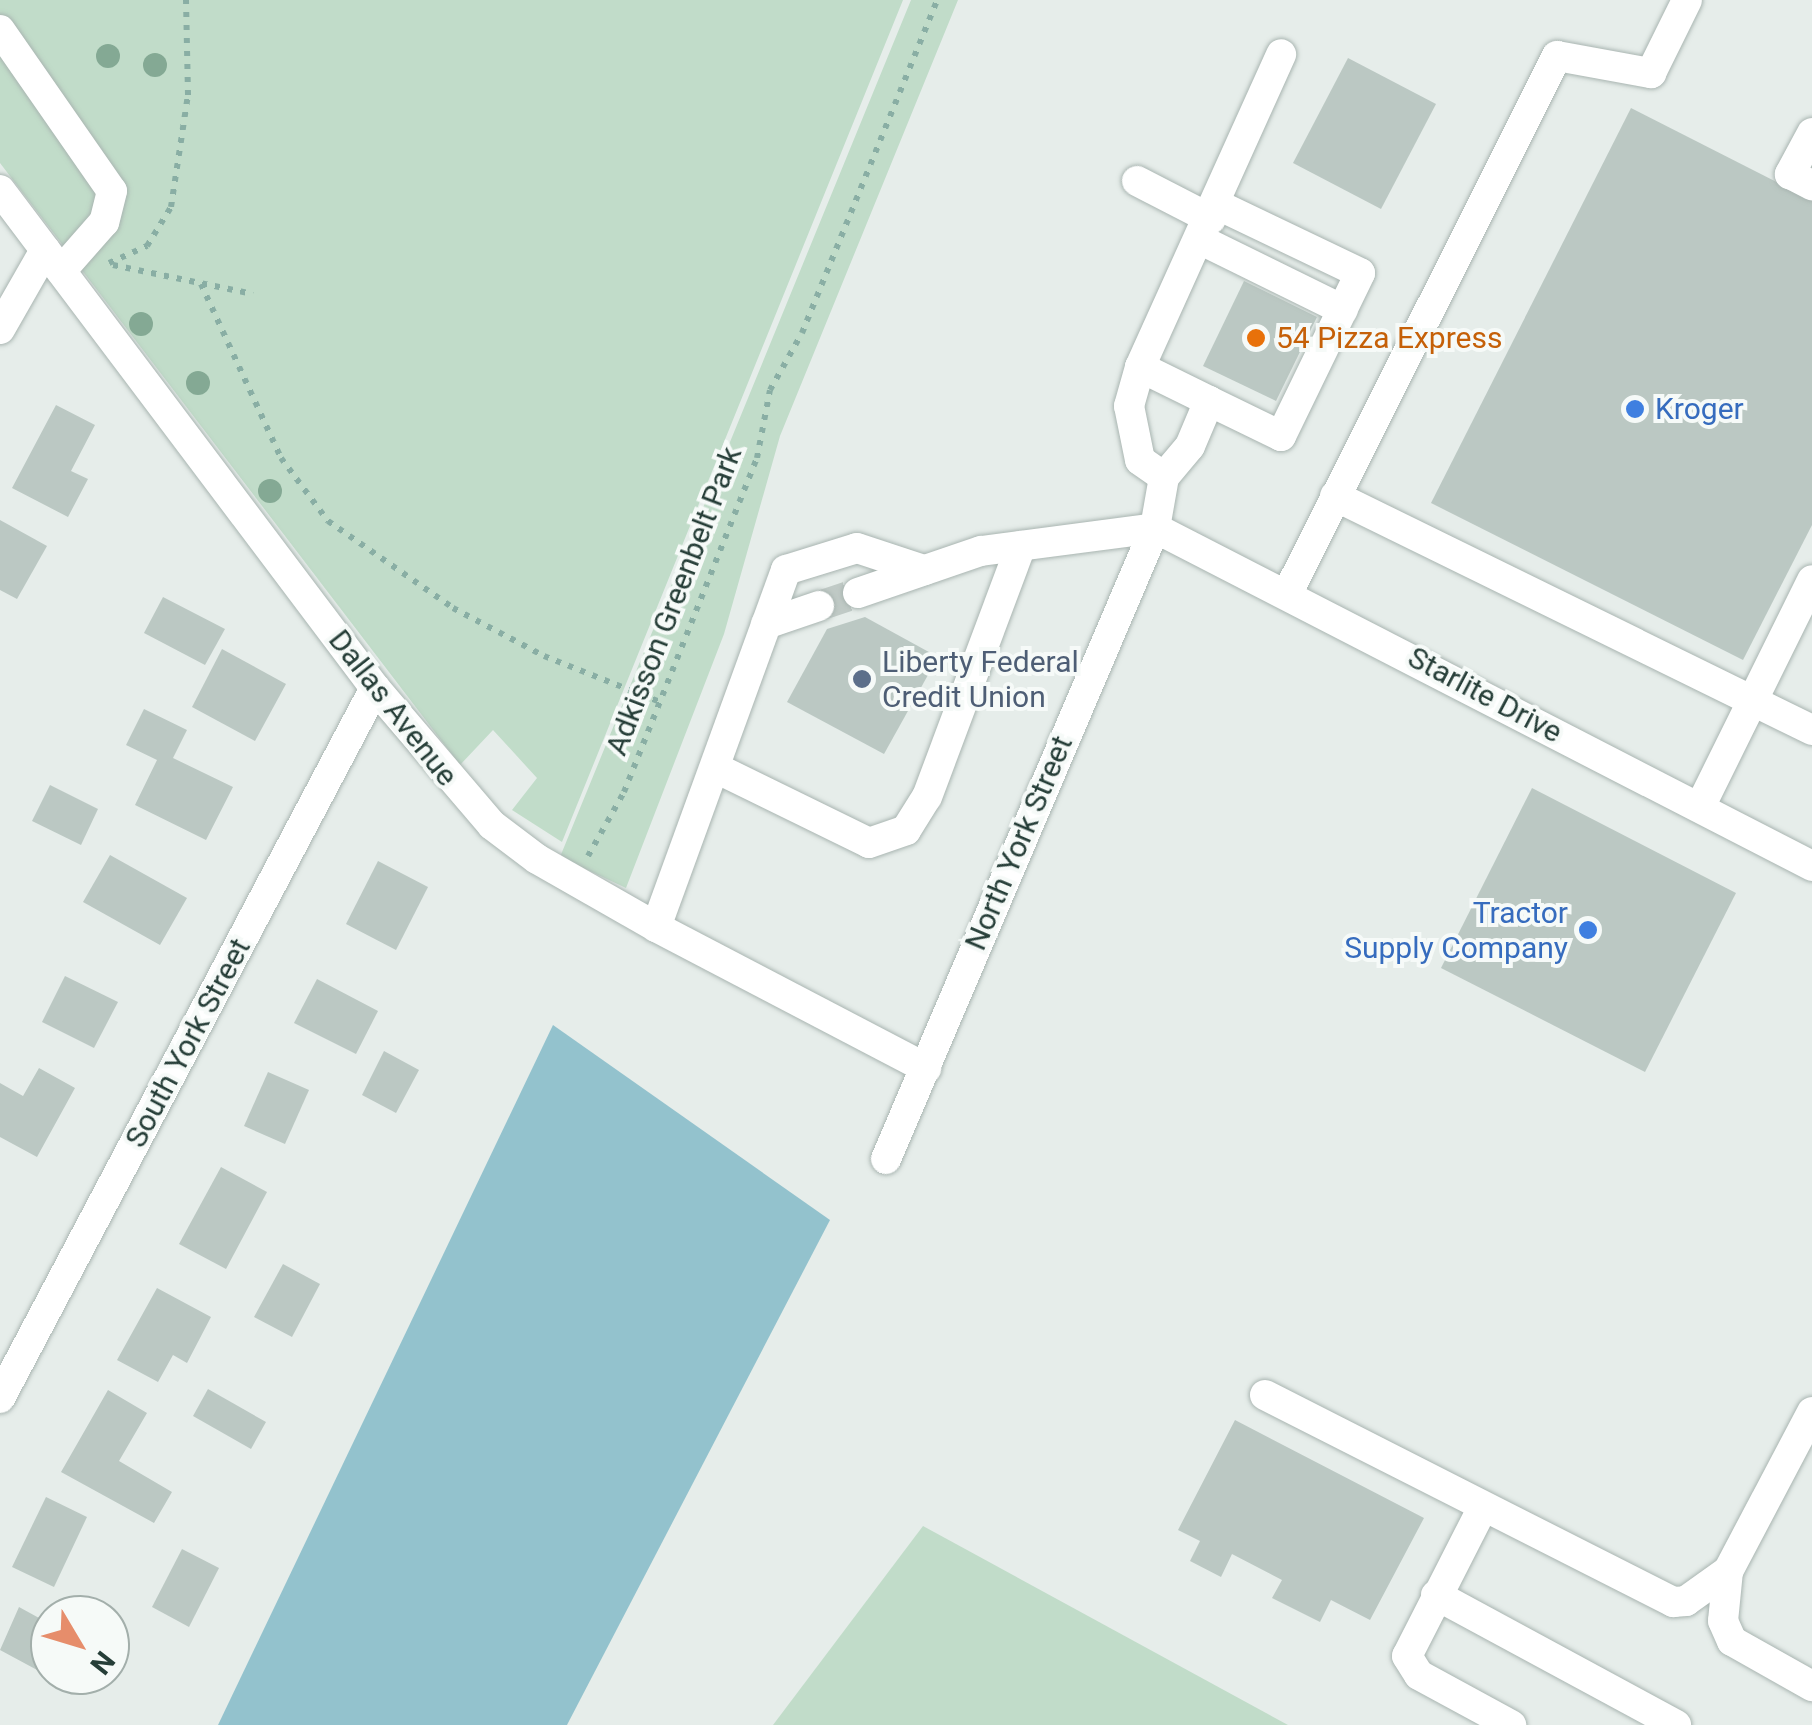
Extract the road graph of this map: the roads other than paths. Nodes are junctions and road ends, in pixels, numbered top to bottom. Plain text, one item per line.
1 (1687, 0) edge
2 (0, 30) edge
3 (1281, 54) dead end
4 (1812, 133) edge
5 (1137, 181) dead end
6 (1812, 185) edge
7 (0, 190) edge
8 (1210, 221) junction
9 (73, 259) junction
10 (0, 330) edge
11 (1140, 367) junction
12 (1210, 401) junction
13 (1164, 477) junction
14 (1335, 496) junction
15 (1156, 528) junction
16 (1021, 546) junction
17 (924, 570) junction
18 (1812, 580) edge
19 (858, 592) tunnel mouth
20 (1287, 594) junction
21 (819, 606) tunnel mouth
22 (766, 624) junction
23 (375, 688) junction
24 (1752, 700) junction
25 (1812, 730) edge
26 (716, 768) junction
27 (1700, 807) junction
28 (1812, 866) edge
29 (656, 926) junction
30 (926, 1068) junction
31 (886, 1159) dead end
32 (1265, 1395) dead end
33 (0, 1398) edge
34 (1812, 1412) edge
35 (1483, 1507) junction
36 (1728, 1571) junction
37 (1436, 1595) junction
38 (1812, 1686) edge
39 (1511, 1725) edge
40 (1676, 1725) edge

1 - 14 street
2 - 9 street
3 - 8 street
4 - 6 street
5 - 8 street
7 - 9 street, Dallas Avenue
8 - 11 street
8 - 12 street
9 - 10 street
9 - 23 street, Dallas Avenue
11 - 12 street
11 - 13 street
12 - 13 street
13 - 15 street, North York Street
14 - 20 street
14 - 24 street
15 - 16 street
15 - 20 street, Starlite Drive
15 - 30 street, North York Street
16 - 17 street
16 - 26 street
17 - 19 street
17 - 22 street
18 - 24 street
20 - 27 street, Starlite Drive
21 - 22 street
22 - 26 street
23 - 29 street, Dallas Avenue
23 - 33 street, South York Street
24 - 25 street
24 - 27 street
26 - 29 street
27 - 28 street, Starlite Drive
29 - 30 street, Dallas Avenue
30 - 31 street, North York Street
32 - 35 street
34 - 36 street
35 - 36 street
35 - 37 street
36 - 38 street
37 - 39 street
37 - 40 street

